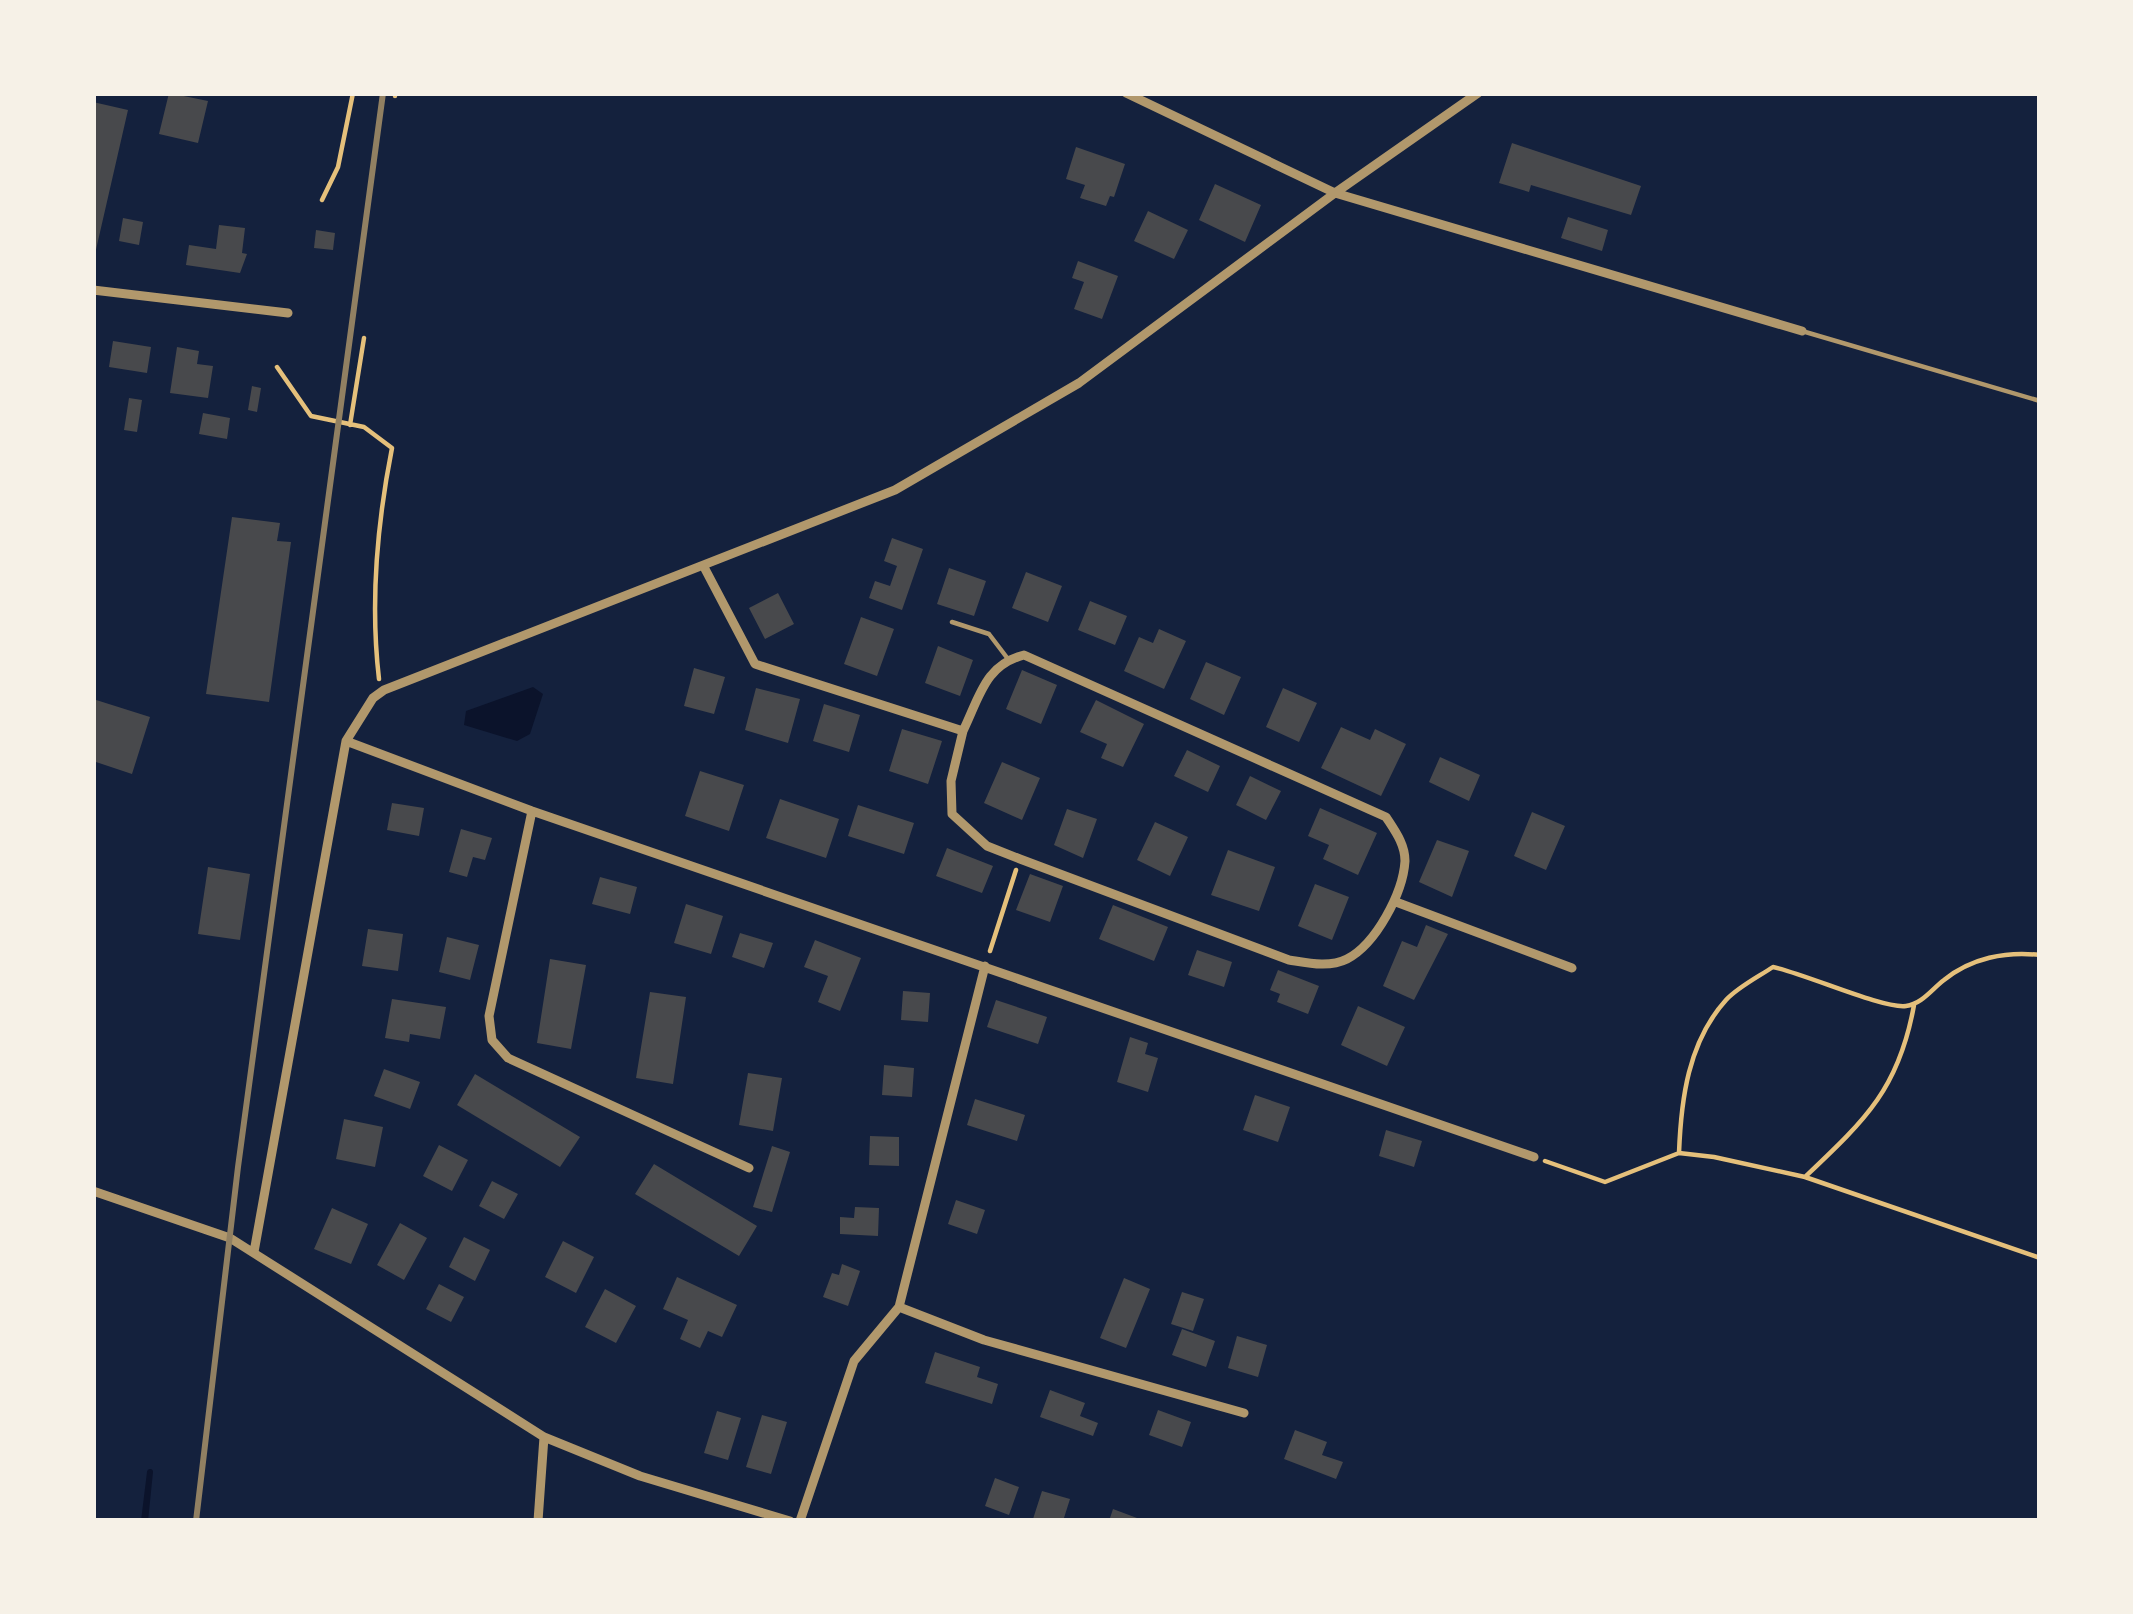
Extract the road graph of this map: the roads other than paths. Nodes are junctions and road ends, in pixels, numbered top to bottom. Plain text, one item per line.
1 (1126, 93) edge
2 (1478, 93) edge
3 (1335, 193) junction
4 (93, 290) edge
5 (288, 313) dead end
6 (1802, 331) joint
7 (2040, 400) edge
8 (704, 567) junction
9 (952, 622) dead end
10 (1008, 659) junction
11 (963, 731) junction
12 (346, 741) junction
13 (532, 811) junction
14 (1396, 902) junction
15 (985, 966) junction
16 (1572, 968) dead end
17 (1534, 1157) road end
18 (749, 1168) dead end
19 (93, 1191) edge
20 (254, 1252) junction
21 (899, 1307) junction
22 (1244, 1413) dead end
23 (544, 1436) junction
24 (538, 1521) edge
25 (790, 1521) edge
26 (800, 1521) edge

1 - 3 street
2 - 3 street
3 - 6 street
3 - 8 street
4 - 5 street
6 - 7 lane
8 - 11 street
8 - 12 street
9 - 10 lane
10 - 11 street
10 - 14 street
11 - 14 street
12 - 13 street
12 - 20 street
13 - 15 street
13 - 18 street
14 - 16 street
15 - 17 street
15 - 21 street
19 - 20 street
20 - 23 street
21 - 22 street
21 - 26 street
23 - 24 street
23 - 25 street

